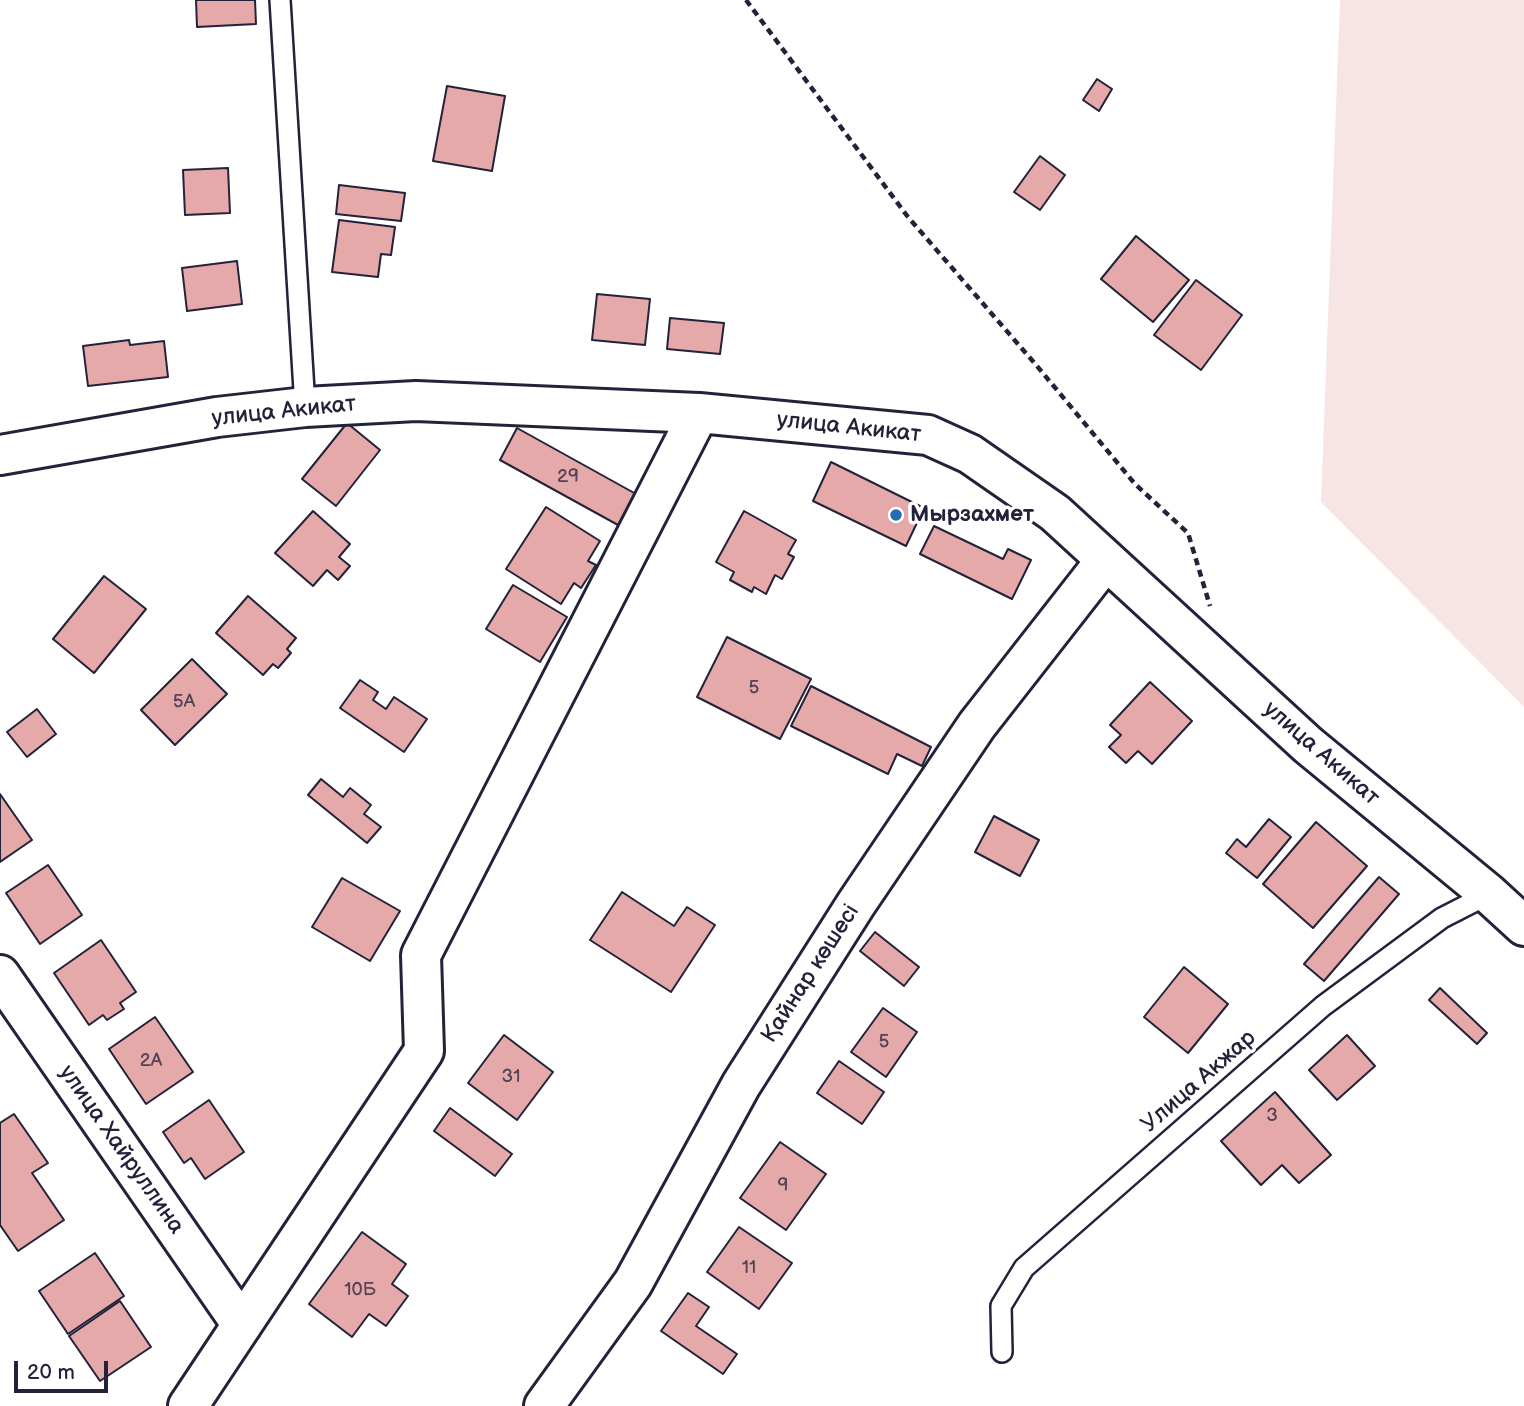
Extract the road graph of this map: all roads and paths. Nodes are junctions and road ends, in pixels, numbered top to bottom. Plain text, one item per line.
1 (280, 0) edge
2 (746, 0) edge
3 (305, 407) junction
4 (699, 413) junction
5 (0, 455) edge
6 (1106, 560) junction
7 (1212, 613) dead end
8 (1489, 894) junction
9 (1524, 926) edge
10 (0, 975) edge
11 (243, 1325) junction
12 (1002, 1352) dead end
13 (188, 1406) edge
14 (544, 1406) edge

1 - 3 lane
2 - 7 path
3 - 4 street, улица Акикат
3 - 5 street, улица Акикат
4 - 6 street, улица Акикат
4 - 11 street
6 - 8 street, улица Акикат
6 - 14 street, Қайнар көшесі
8 - 9 street, улица Акикат
8 - 12 lane, Улица Акжар
10 - 11 street, улица Хайруллина
11 - 13 street

